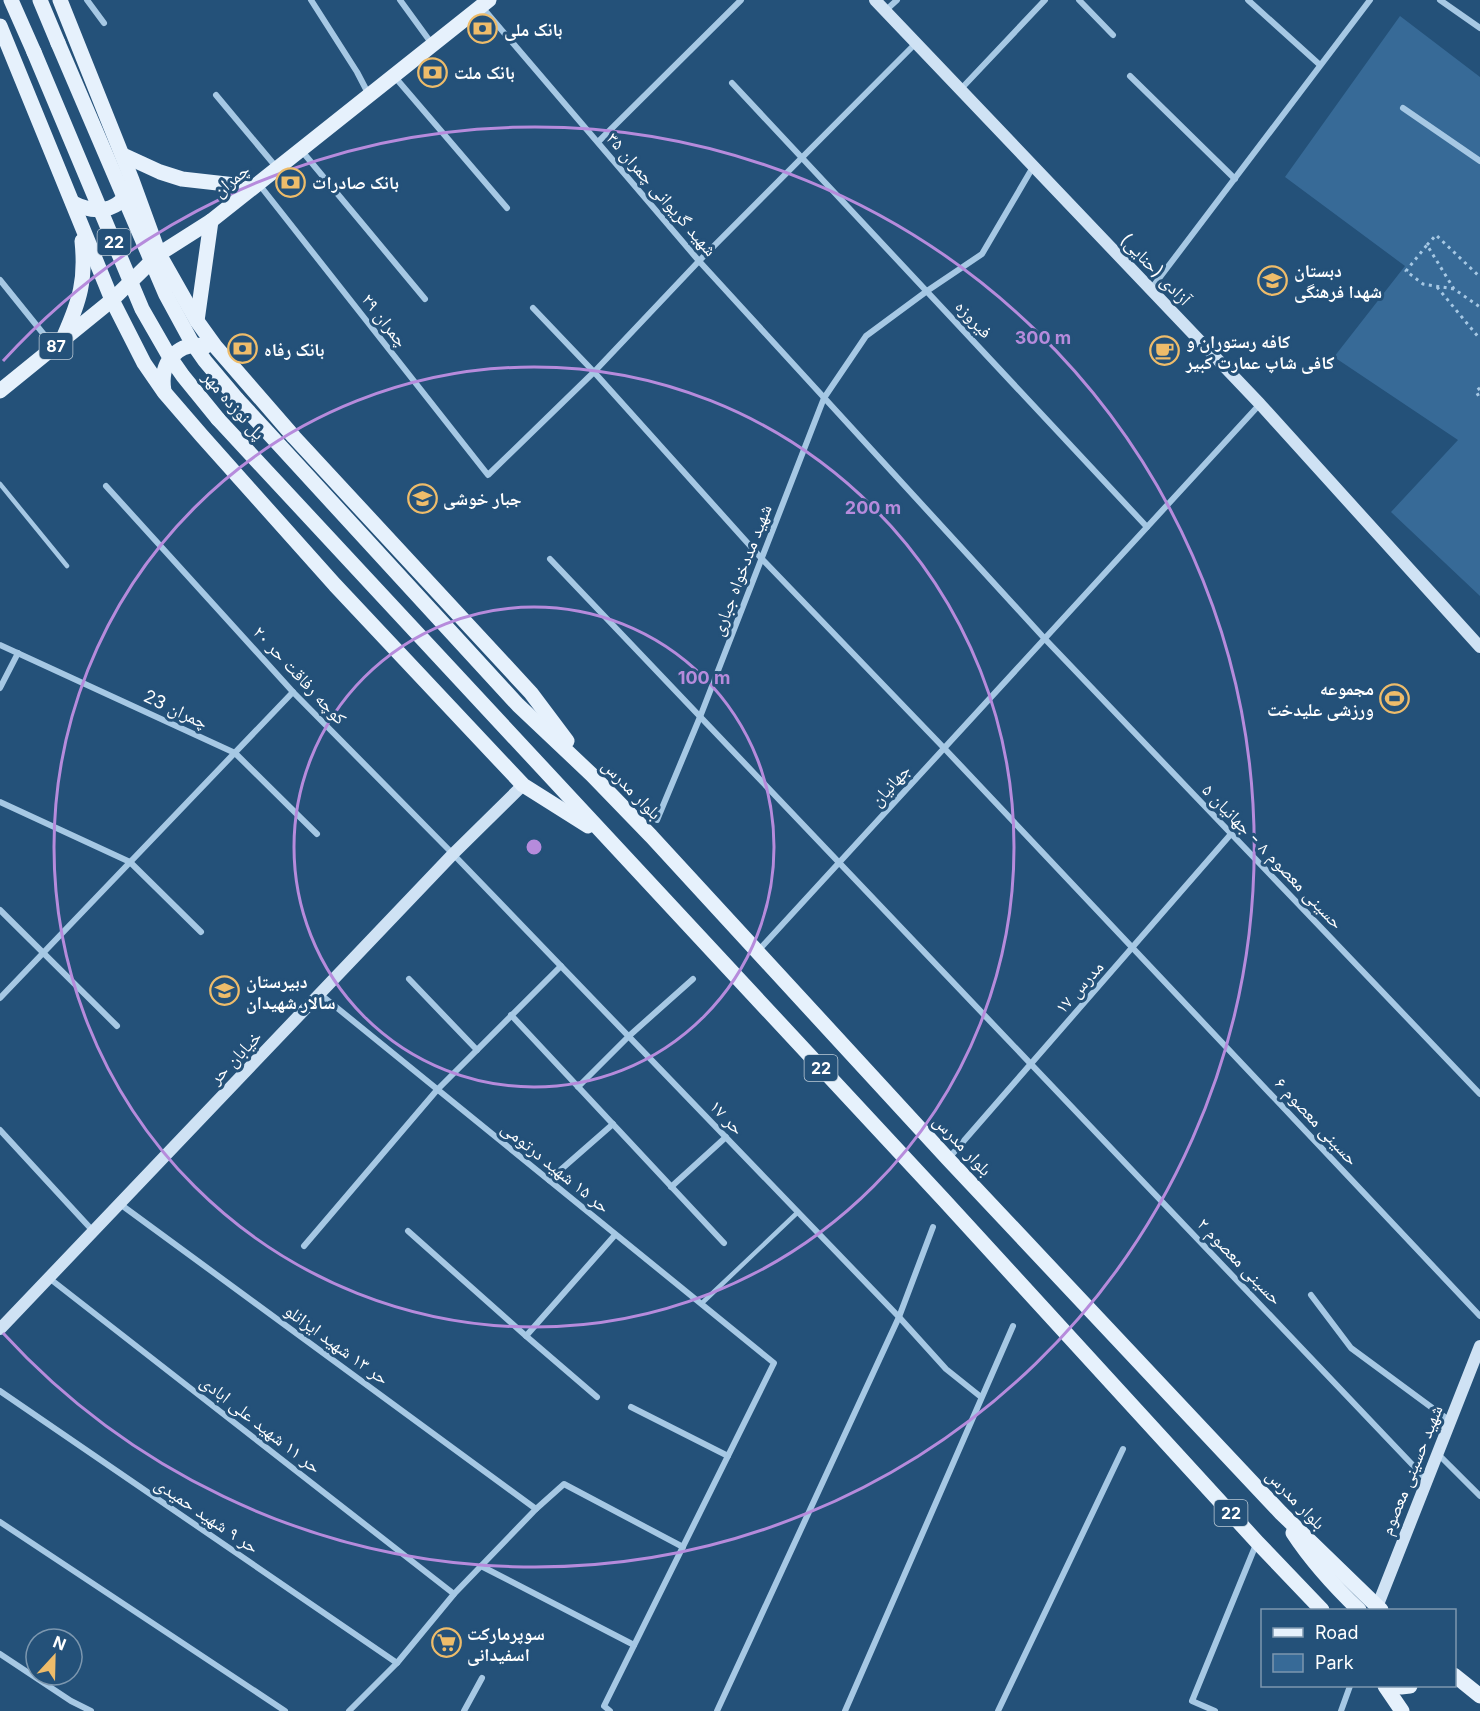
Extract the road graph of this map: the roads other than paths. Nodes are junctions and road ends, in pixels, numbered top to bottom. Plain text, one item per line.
1 (11, 0) edge
2 (40, 0) edge
3 (60, 0) edge
4 (87, 0) edge
5 (311, 0) edge
6 (400, 0) edge
7 (741, 0) edge
8 (875, 0) edge
9 (897, 0) edge
10 (1045, 0) edge
11 (1079, 0) edge
12 (1248, 0) edge
13 (1370, 0) edge
14 (1440, 0) edge
15 (485, 3) edge
16 (885, 11) junction
17 (104, 24) dead end
18 (1480, 28) edge
19 (2, 35) edge
20 (1113, 36) dead end
21 (916, 43) junction
22 (432, 45) junction
23 (1320, 65) junction
24 (394, 76) junction
25 (1130, 76) dead end
26 (732, 82) dead end
27 (960, 90) junction
28 (216, 95) dead end
29 (369, 95) junction
30 (1403, 108) dead end
31 (598, 142) junction
32 (301, 149) junction
33 (123, 156) junction
34 (802, 157) junction
35 (1480, 161) edge
36 (1033, 167) junction
37 (277, 168) junction
38 (1235, 179) junction
39 (132, 180) junction
40 (256, 185) junction
41 (73, 203) junction
42 (507, 208) dead end
43 (211, 221) junction
44 (81, 226) junction
45 (159, 254) junction
46 (699, 261) junction
47 (0, 280) edge
48 (1151, 290) junction
49 (927, 291) junction
50 (425, 299) dead end
51 (112, 300) junction
52 (533, 308) dead end
53 (197, 321) junction
54 (58, 344) junction
55 (215, 346) junction
56 (594, 372) junction
57 (0, 391) edge
58 (164, 392) junction
59 (824, 398) junction
60 (1260, 404) junction
61 (0, 484) edge
62 (106, 486) dead end
63 (1147, 527) junction
64 (550, 559) dead end
65 (762, 559) junction
66 (67, 566) dead end
67 (1045, 639) junction
68 (0, 645) edge
69 (1480, 647) edge
70 (18, 653) junction
71 (0, 688) edge
72 (293, 692) junction
73 (518, 705) joint
74 (700, 717) junction
75 (944, 748) junction
76 (235, 753) junction
77 (592, 775) junction
78 (523, 785) junction
79 (0, 802) edge
80 (657, 820) dead end
81 (317, 834) dead end
82 (1231, 834) junction
83 (606, 837) junction
84 (453, 854) junction
85 (130, 862) junction
86 (839, 863) junction
87 (0, 910) edge
88 (201, 932) dead end
89 (1132, 948) junction
90 (758, 952) junction
91 (43, 953) junction
92 (561, 966) junction
93 (693, 978) dead end
94 (410, 979) dead end
95 (320, 994) junction
96 (0, 998) edge
97 (511, 1015) junction
98 (117, 1026) dead end
99 (629, 1036) junction
100 (477, 1050) junction
101 (1031, 1064) junction
102 (578, 1087) junction
103 (438, 1090) junction
104 (1480, 1094) edge
105 (613, 1124) junction
106 (0, 1130) edge
107 (726, 1137) junction
108 (948, 1159) junction
109 (549, 1180) junction
110 (671, 1187) junction
111 (120, 1204) junction
112 (798, 1212) junction
113 (933, 1227) dead end
114 (94, 1231) junction
115 (408, 1231) dead end
116 (615, 1234) junction
117 (724, 1243) dead end
118 (304, 1246) dead end
119 (49, 1278) junction
120 (1311, 1295) dead end
121 (701, 1304) junction
122 (1480, 1316) edge
123 (899, 1317) junction
124 (1013, 1326) dead end
125 (0, 1329) edge
126 (526, 1336) junction
127 (1480, 1346) edge
128 (0, 1391) edge
129 (597, 1397) dead end
130 (981, 1397) junction
131 (631, 1407) dead end
132 (1450, 1421) junction
133 (1123, 1449) dead end
134 (1437, 1453) junction
135 (728, 1455) junction
136 (1427, 1480) junction
137 (1480, 1496) edge
138 (536, 1509) junction
139 (1281, 1513) junction
140 (0, 1522) edge
141 (1257, 1542) junction
142 (683, 1547) junction
143 (481, 1566) junction
144 (454, 1594) junction
145 (1320, 1609) edge
146 (1357, 1609) edge
147 (1379, 1609) edge
148 (634, 1645) junction
149 (0, 1654) edge
150 (397, 1663) junction
151 (1456, 1676) edge
152 (482, 1678) dead end
153 (1350, 1687) edge
154 (1386, 1687) edge
155 (1480, 1696) edge
156 (846, 1708) edge
157 (91, 1711) edge
158 (285, 1711) edge
159 (350, 1711) edge
160 (464, 1711) edge
161 (610, 1711) edge
162 (717, 1711) edge
163 (998, 1711) edge
164 (1215, 1711) edge
165 (1341, 1711) edge
166 (1402, 1711) edge

1 - 83 main road, پل نوزده مهر / 22, bridge
2 - 73 main road, پل نوزده مهر, bridge
3 - 33 main road
4 - 17 street
5 - 29 street
6 - 22 street
7 - 31 street
8 - 16 main road, آزادی (حنایی)
9 - 16 street
10 - 27 street
11 - 20 street
12 - 23 street
13 - 23 street
14 - 18 street
15 - 22 main road, چمران
15 - 31 street, شهید گریوانی چمران ۳۵
16 - 21 main road, آزادی (حنایی)
19 - 41 main road
21 - 27 main road, آزادی (حنایی)
21 - 34 street
22 - 24 main road, چمران
23 - 38 street
24 - 29 main road, چمران
24 - 42 street
25 - 38 street
26 - 34 street, فیروزه
27 - 36 main road, آزادی (حنایی)
28 - 37 street
29 - 32 main road, چمران
30 - 35 street
31 - 46 street, شهید گریوانی چمران ۳۵
32 - 37 main road, چمران
32 - 50 street
33 - 39 main road
33 - 40 main road
34 - 46 street
34 - 49 street, فیروزه
36 - 48 main road, آزادی (حنایی)
36 - 49 street, شهید مددخواه جباری
37 - 40 main road, چمران
38 - 48 street
39 - 41 main road
39 - 45 main road
40 - 43 main road, چمران
40 - 56 street, چمران ۲۹
41 - 44 main road
43 - 45 main road, چمران
43 - 53 main road
44 - 51 main road
44 - 54 main road
45 - 51 main road, چمران
45 - 53 main road
46 - 56 street
46 - 59 street, شهید گریوانی چمران ۳۵
47 - 54 street
48 - 60 main road, آزادی (حنایی)
49 - 59 street, شهید مددخواه جباری
49 - 63 street, فیروزه
51 - 54 main road, چمران / 87
51 - 58 main road
52 - 56 street, حسینی معصوم ۶
53 - 55 main road
54 - 57 main road, چمران / 87
55 - 58 main road
55 - 77 main road
56 - 65 street, حسینی معصوم ۶
58 - 78 main road
59 - 65 street, شهید مددخواه جباری
59 - 67 street, شهید گریوانی چمران ۳۵
60 - 63 street, جهانیان
60 - 69 main road, آزادی (حنایی)
61 - 66 lane
62 - 72 street, کوچه رفاقت حر ۲۰
63 - 67 street, جهانیان
64 - 74 street, حسینی معصوم ۲
65 - 74 street, شهید مددخواه جباری
65 - 75 street, حسینی معصوم ۶
67 - 75 street, جهانیان
67 - 82 street, حسینی معصوم ۸ - جهانیان ۵
68 - 70 street, چمران 23
70 - 71 street
70 - 76 street, چمران 23
72 - 76 street
72 - 84 street, کوچه رفاقت حر ۲۰
73 - 77 main road, بلوار مدرس
74 - 80 street, شهید مددخواه جباری
74 - 86 street, حسینی معصوم ۲
75 - 86 street, جهانیان
75 - 89 street, حسینی معصوم ۶
76 - 81 street, چمران 23
76 - 85 street
77 - 90 main road, بلوار مدرس
78 - 83 main road
78 - 84 main road, خیابان حر
79 - 85 street
82 - 89 street, مدرس ۱۷
82 - 104 street, حسینی معصوم ۸ - جهانیان ۵
83 - 141 main road, 22
84 - 92 street, حر ۱۷
84 - 95 main road, خیابان حر
85 - 88 street
85 - 91 street
86 - 90 street, جهانیان
86 - 101 street, حسینی معصوم ۲
87 - 91 street
89 - 101 street, مدرس ۱۷
89 - 122 street, حسینی معصوم ۶
90 - 108 main road, بلوار مدرس
91 - 96 street
91 - 98 street
92 - 97 street
92 - 99 street, حر ۱۷
93 - 99 street
94 - 100 street
95 - 103 street, حر ۱۵ شهید درتومی
95 - 111 main road, خیابان حر
97 - 100 street
97 - 102 street
99 - 102 street
99 - 107 street, حر ۱۷
100 - 103 street
101 - 108 street, مدرس ۱۷
101 - 136 street, حسینی معصوم ۲
102 - 105 street
103 - 109 street, حر ۱۵ شهید درتومی
103 - 118 street
105 - 109 street
105 - 110 street
106 - 114 street
107 - 110 street
107 - 112 street, حر ۱۷
108 - 139 main road, بلوار مدرس
109 - 116 street, حر ۱۵ شهید درتومی
110 - 117 street
111 - 114 main road, خیابان حر
111 - 138 street, حر ۱۳ شهید ایزانلو
112 - 121 lane
112 - 123 street, حر ۱۷
113 - 123 street
114 - 119 main road, خیابان حر
115 - 126 street
116 - 121 street, حر ۱۵ شهید درتومی
116 - 126 street
119 - 125 main road, خیابان حر
119 - 144 street, حر ۱۱ شهید علی ابادی
120 - 132 street
121 - 135 street, حر ۱۵ شهید درتومی
123 - 130 street, حر ۱۷
123 - 162 street
124 - 130 street
126 - 129 street
127 - 132 main road, شهید حسینی معصوم
128 - 150 street, حر ۹ شهید حمیدی
130 - 156 street
131 - 135 street
132 - 134 main road, شهید حسینی معصوم
133 - 163 street
134 - 136 main road, شهید حسینی معصوم
134 - 137 street
135 - 142 street
136 - 147 main road, شهید حسینی معصوم
138 - 142 street
138 - 143 street
139 - 146 main road
139 - 147 main road, بلوار مدرس
140 - 158 street
141 - 145 main road, 22
141 - 164 street
142 - 148 street
143 - 144 street
143 - 148 street
144 - 150 street
148 - 161 street
149 - 157 street
150 - 159 street
151 - 155 main road
152 - 160 street
153 - 165 street
154 - 166 main road

